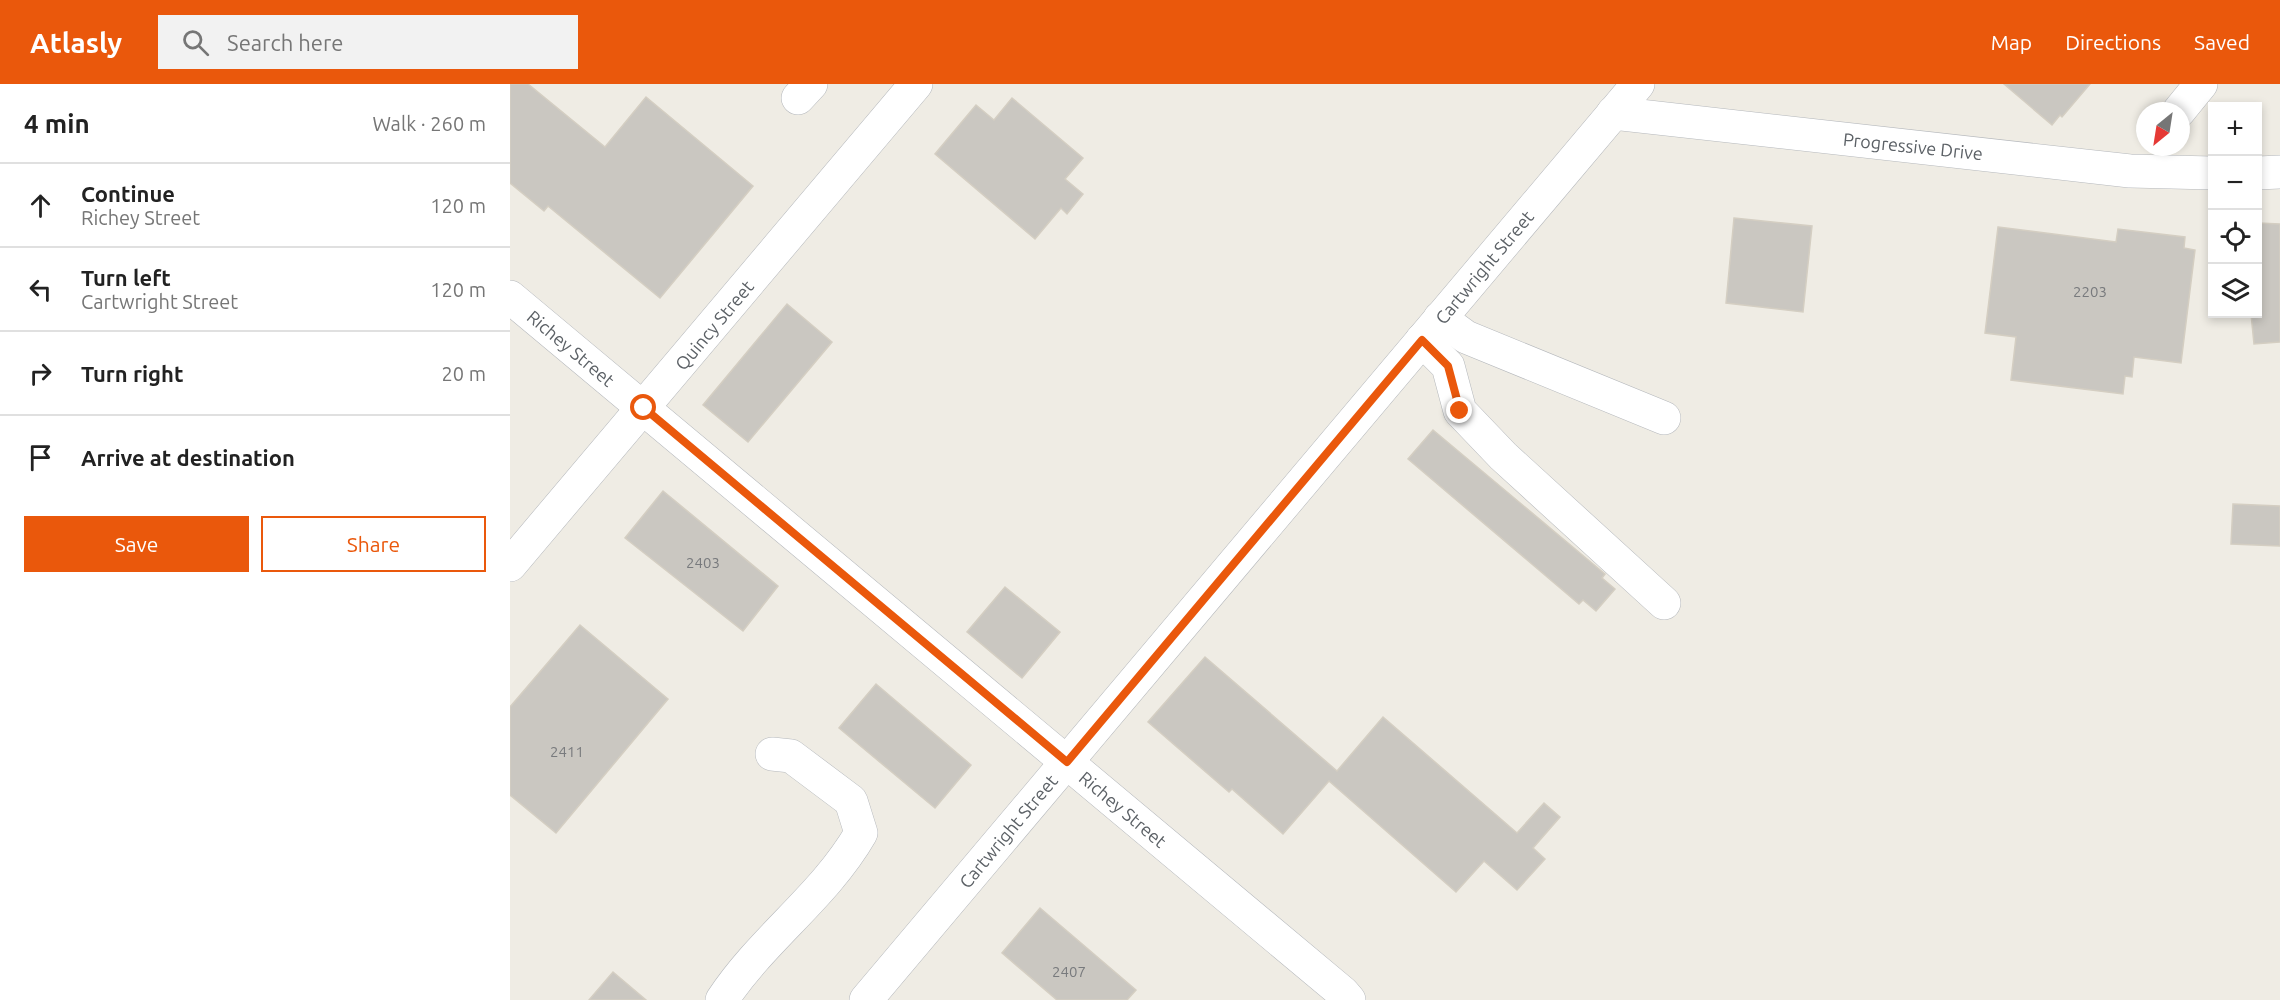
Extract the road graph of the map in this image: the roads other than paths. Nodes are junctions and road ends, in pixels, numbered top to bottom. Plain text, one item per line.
1 (916, 84) edge
2 (1638, 84) edge
3 (2201, 84) edge
4 (2186, 102) edge
5 (1613, 113) junction
6 (2139, 159) edge
7 (2208, 172) edge
8 (2280, 172) edge
9 (2262, 173) edge
10 (510, 297) edge
11 (1431, 329) junction
12 (644, 408) junction
13 (1664, 418) dead end
14 (510, 566) edge
15 (1664, 603) dead end
16 (772, 754) dead end
17 (1067, 762) junction
18 (722, 1000) edge
19 (866, 1000) edge
20 (1349, 1000) edge

1 - 12 street, Quincy Street
2 - 5 street, Cartwright Street
3 - 4 street
5 - 6 street, Progressive Drive
5 - 11 street, Cartwright Street
6 - 7 street, Progressive Drive
8 - 9 street
10 - 12 street, Richey Street
11 - 13 street
11 - 15 street
11 - 17 street, Cartwright Street
12 - 14 street, Quincy Street
12 - 17 street, Richey Street
16 - 18 street
17 - 19 street, Cartwright Street
17 - 20 street, Richey Street

